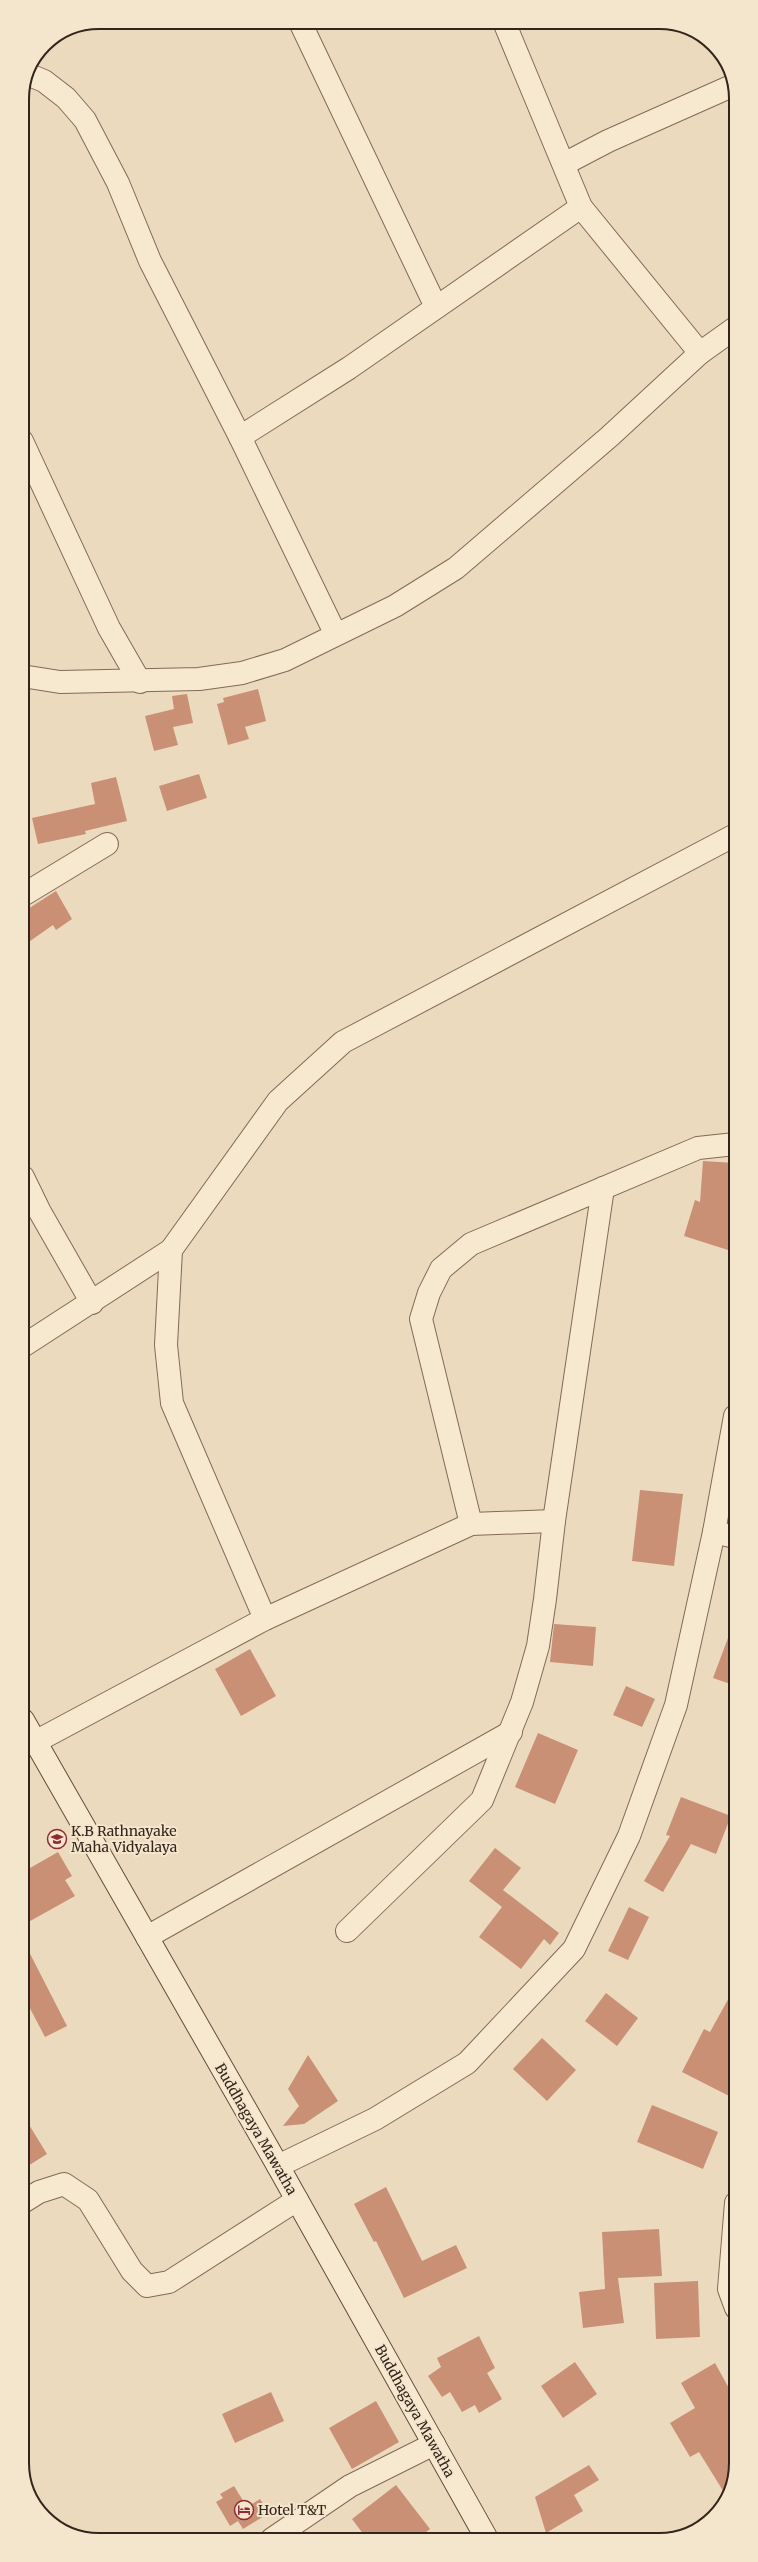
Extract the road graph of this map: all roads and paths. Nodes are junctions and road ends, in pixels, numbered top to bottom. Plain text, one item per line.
1 (303, 29) edge
2 (507, 29) edge
3 (33, 76) edge
4 (728, 88) edge
5 (564, 164) junction
6 (581, 207) junction
7 (436, 307) junction
8 (729, 332) edge
9 (700, 353) junction
10 (240, 437) junction
11 (29, 456) edge
12 (335, 633) junction
13 (29, 677) edge
14 (140, 682) junction
15 (729, 839) edge
16 (107, 844) dead end
17 (29, 891) edge
18 (729, 1145) edge
19 (603, 1188) junction
20 (29, 1189) edge
21 (171, 1250) junction
22 (92, 1303) junction
23 (29, 1342) edge
24 (729, 1449) edge
25 (554, 1521) junction
26 (471, 1524) junction
27 (714, 1532) junction
28 (729, 1536) edge
29 (265, 1620) junction
30 (29, 1731) edge
31 (511, 1732) junction
32 (35, 1742) junction
33 (347, 1930) dead end
34 (147, 1937) junction
35 (278, 2166) junction
36 (29, 2198) edge
37 (297, 2200) junction
38 (434, 2444) junction
39 (283, 2533) edge
40 (484, 2533) edge

1 - 7 street
2 - 5 street
3 - 10 street
4 - 5 street
5 - 6 street
6 - 7 street
6 - 9 street
7 - 10 street
8 - 9 street
9 - 12 street
10 - 12 street
11 - 14 street
12 - 14 street
13 - 14 street
15 - 21 street
16 - 17 street
18 - 19 street
19 - 25 street
19 - 26 street
20 - 22 street
21 - 22 street
21 - 29 street
22 - 23 street
24 - 27 street
25 - 26 street
25 - 31 street
26 - 29 street
27 - 28 street
27 - 35 street
29 - 32 street
30 - 32 street, Buddhagaya Mawatha
31 - 33 street
31 - 34 street
32 - 34 street, Buddhagaya Mawatha
34 - 35 street, Buddhagaya Mawatha
35 - 37 street, Buddhagaya Mawatha
36 - 37 street
37 - 38 street, Buddhagaya Mawatha
38 - 39 street
38 - 40 street, Buddhagaya Mawatha

